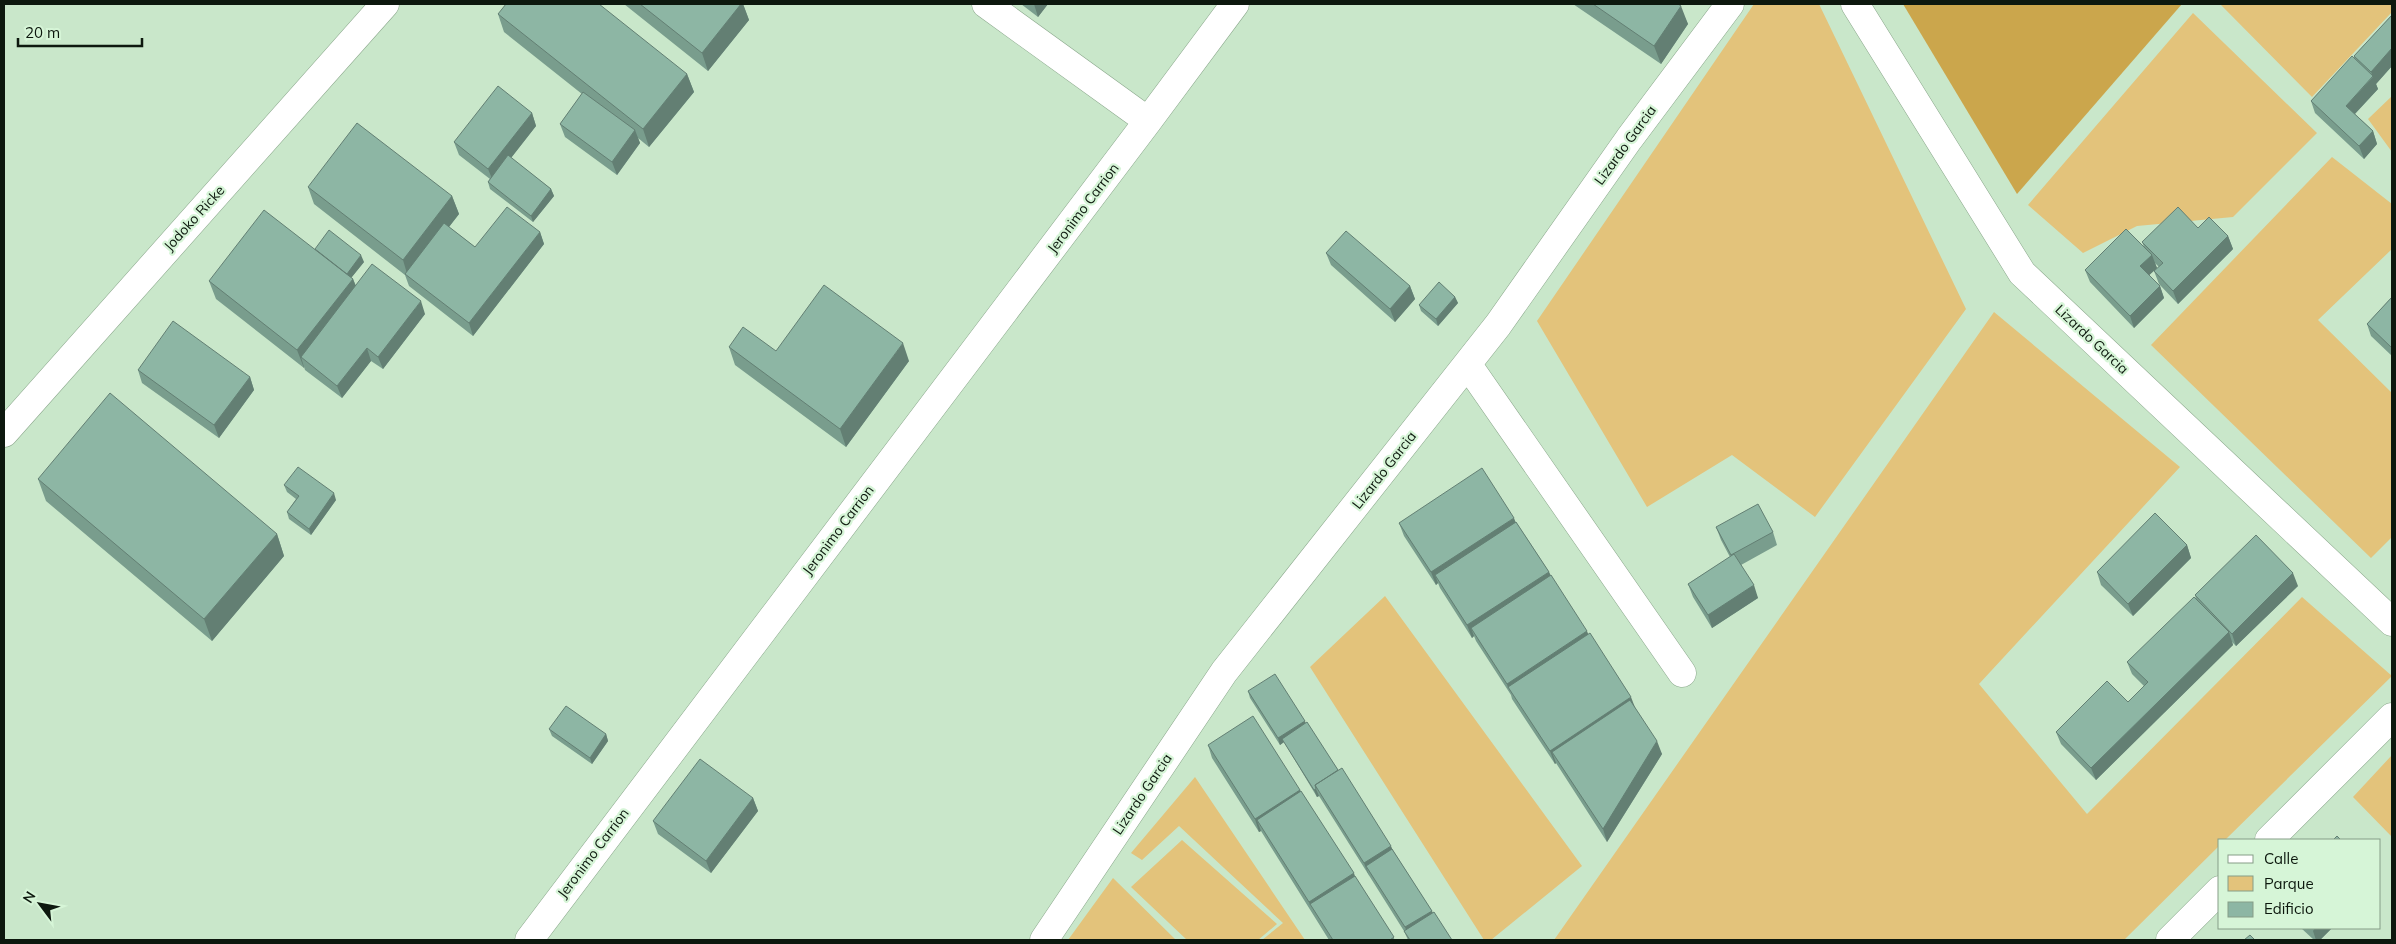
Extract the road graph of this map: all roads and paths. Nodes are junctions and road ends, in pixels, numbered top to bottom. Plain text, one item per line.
1 (385, 4) edge
2 (986, 4) edge
3 (1235, 4) edge
4 (1730, 4) edge
5 (1855, 4) edge
6 (1148, 121) junction
7 (1468, 365) junction
8 (4, 433) edge
9 (2392, 622) edge
10 (1682, 673) dead end
11 (2392, 717) edge
12 (2270, 839) edge
13 (2218, 892) edge
14 (529, 940) edge
15 (1044, 940) edge
16 (2170, 940) edge

1 - 8 street, Jodoko Ricke
2 - 6 street
3 - 6 street, Jeronimo Carrion
4 - 7 street, Lizardo Garcia
5 - 9 street, Lizardo Garcia
6 - 14 street, Jeronimo Carrion
7 - 10 street
7 - 15 street, Lizardo Garcia
11 - 12 street
13 - 16 street

